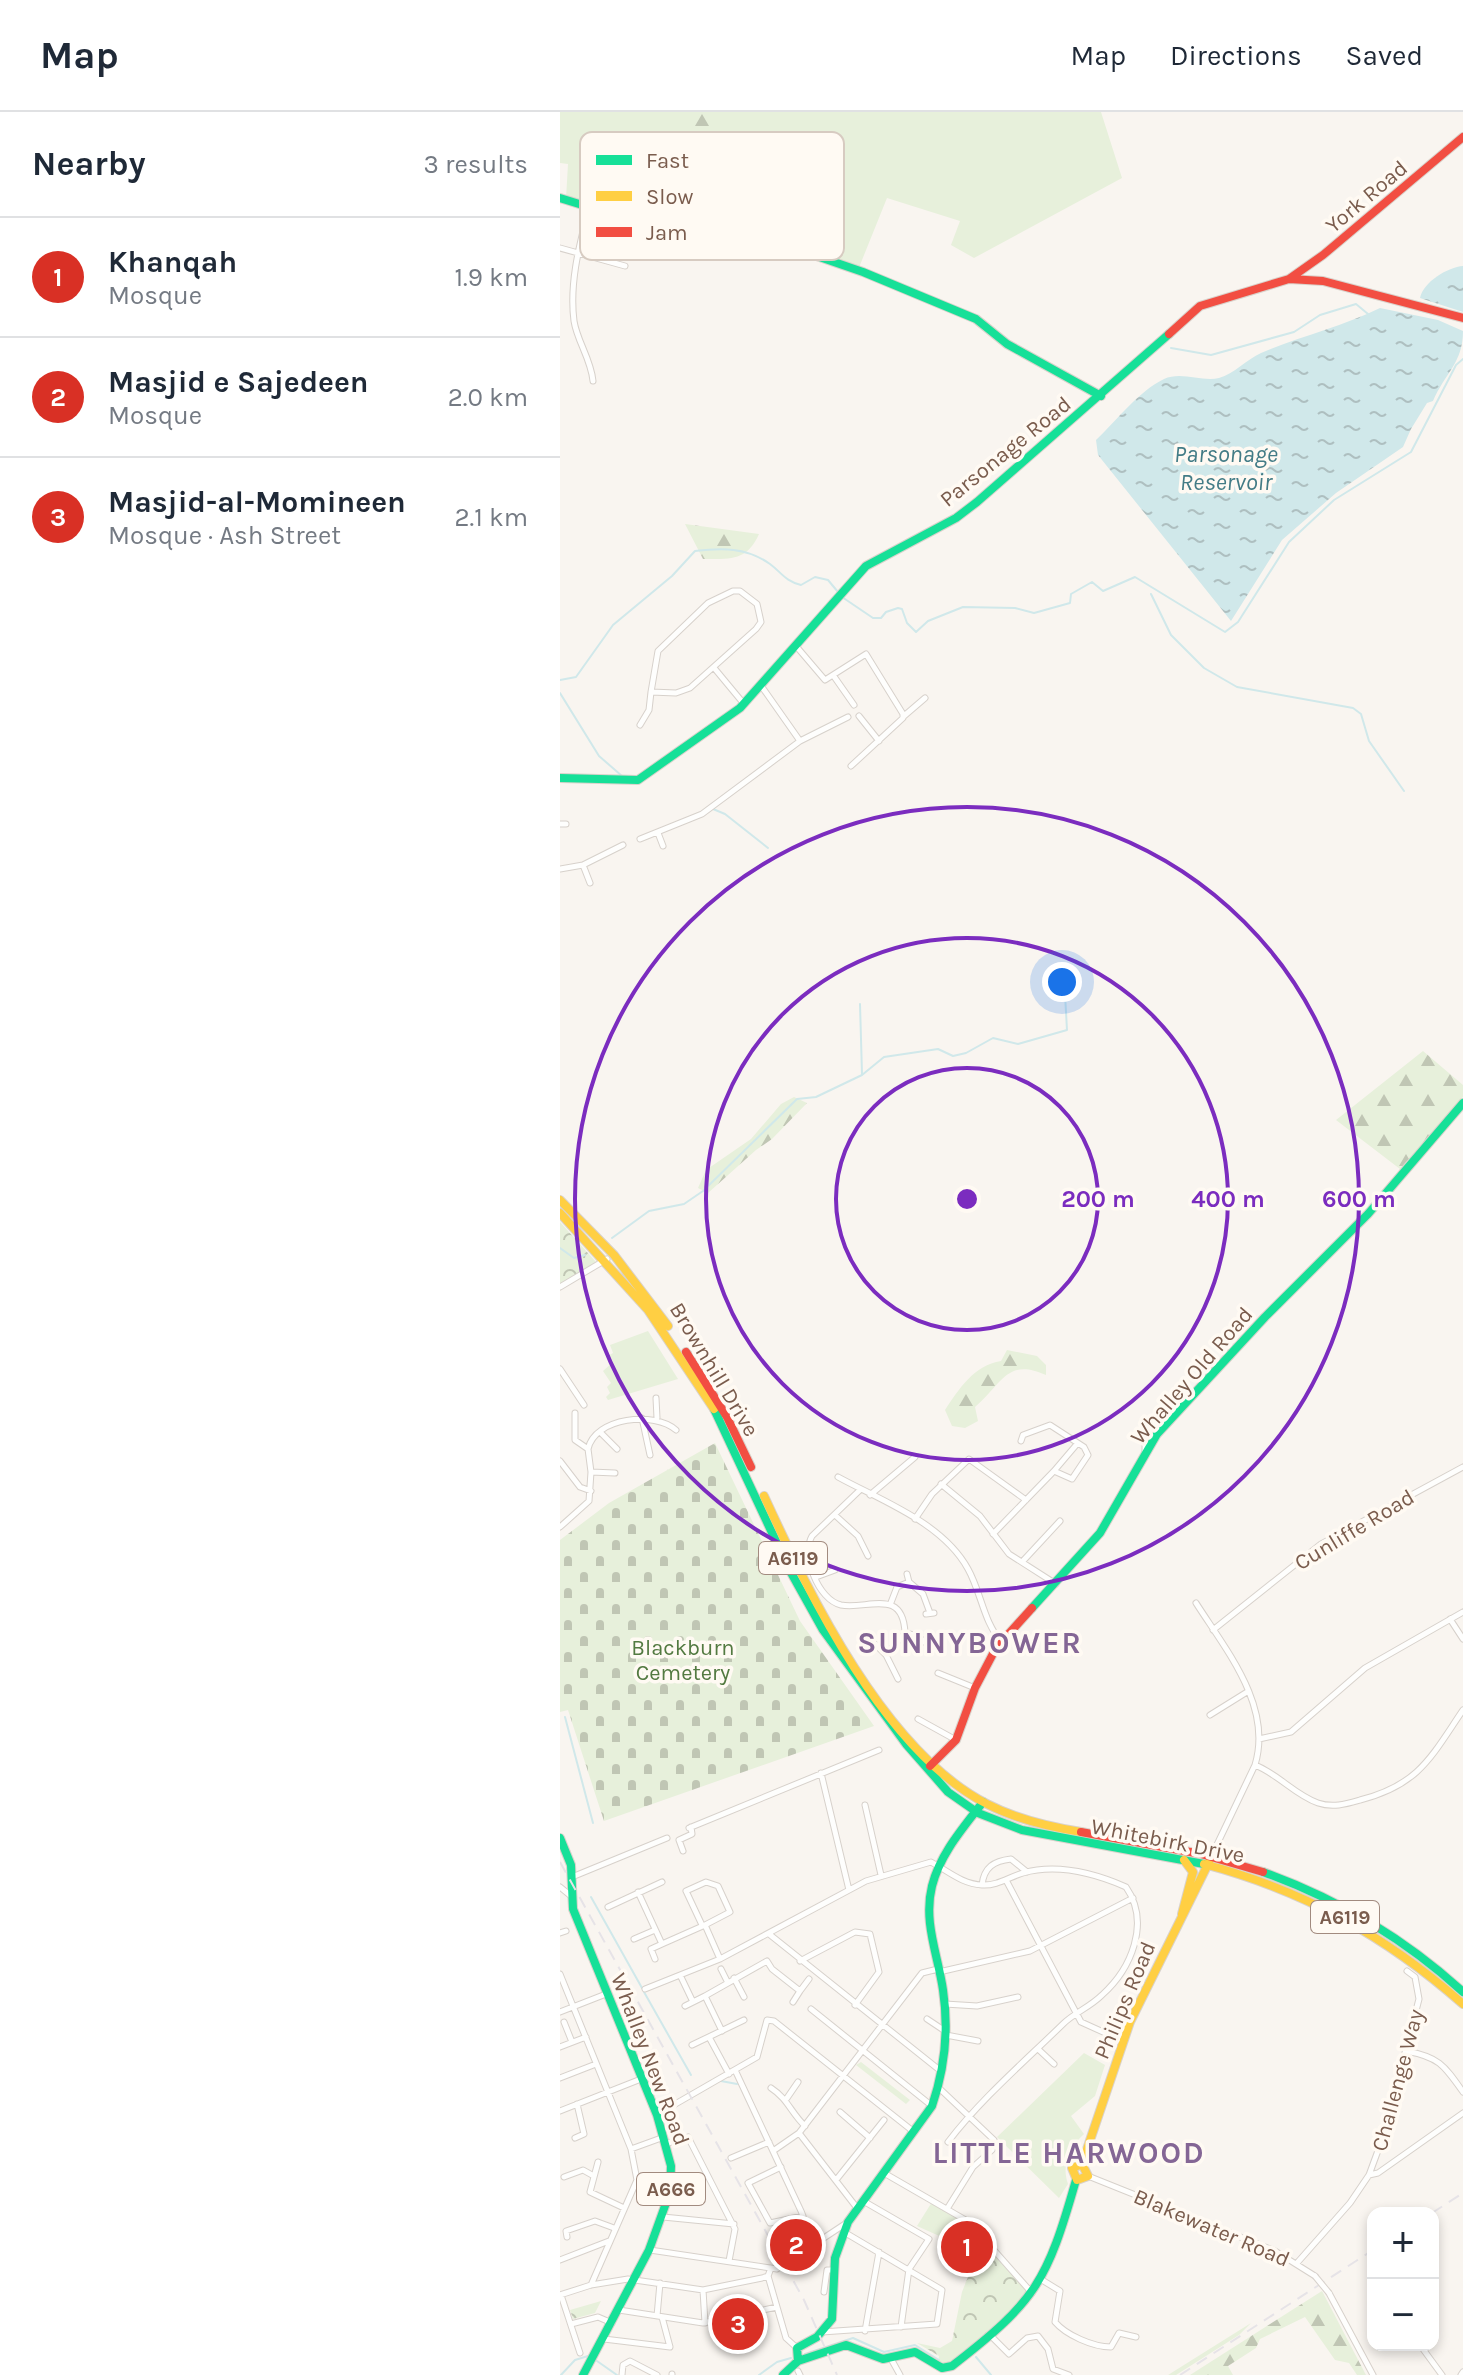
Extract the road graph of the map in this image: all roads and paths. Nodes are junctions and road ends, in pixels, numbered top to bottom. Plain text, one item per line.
1 (1463, 137) edge
2 (560, 198) edge
3 (580, 204) edge
4 (580, 243) edge
5 (560, 248) edge
6 (578, 251) junction
7 (606, 260) edge
8 (828, 260) edge
9 (625, 266) dead end
10 (1289, 279) junction
11 (573, 306) junction
12 (564, 307) dead end
13 (1463, 318) edge
14 (591, 377) dead end
15 (1101, 396) junction
16 (796, 646) junction
17 (715, 669) junction
18 (833, 675) junction
19 (762, 687) junction
20 (651, 692) junction
21 (925, 698) dead end
22 (744, 704) junction
23 (854, 705) dead end
24 (859, 716) dead end
25 (904, 716) junction
26 (848, 717) dead end
27 (640, 725) dead end
28 (800, 741) junction
29 (879, 741) junction
30 (851, 766) dead end
31 (560, 778) edge
32 (658, 833) junction
33 (640, 839) dead end
34 (623, 845) dead end
35 (663, 846) dead end
36 (583, 865) junction
37 (560, 869) edge
38 (590, 883) dead end
39 (1463, 1103) edge
40 (560, 1200) edge
41 (560, 1213) edge
42 (610, 1257) junction
43 (560, 1287) edge
44 (560, 1369) edge
45 (656, 1398) dead end
46 (584, 1405) dead end
47 (575, 1413) dead end
48 (642, 1418) junction
49 (657, 1418) junction
50 (676, 1430) dead end
51 (600, 1432) junction
52 (1157, 1434) junction
53 (1021, 1441) dead end
54 (1077, 1444) junction
55 (588, 1449) junction
56 (617, 1449) dead end
57 (1145, 1451) junction
58 (650, 1455) dead end
59 (915, 1457) dead end
60 (560, 1461) edge
61 (1463, 1467) edge
62 (1054, 1471) junction
63 (591, 1472) junction
64 (615, 1473) dead end
65 (838, 1477) dead end
66 (941, 1484) junction
67 (861, 1489) junction
68 (591, 1491) junction
69 (870, 1495) junction
70 (1026, 1500) junction
71 (836, 1516) junction
72 (915, 1519) junction
73 (1060, 1521) dead end
74 (560, 1527) edge
75 (993, 1534) junction
76 (868, 1556) dead end
77 (1022, 1562) junction
78 (830, 1568) dead end
79 (907, 1574) dead end
80 (816, 1577) junction
81 (909, 1582) junction
82 (1056, 1584) junction
83 (1196, 1603) dead end
84 (890, 1605) junction
85 (1463, 1612) edge
86 (930, 1613) dead end
87 (1450, 1619) junction
88 (1213, 1630) junction
89 (905, 1633) junction
90 (870, 1639) dead end
91 (1463, 1639) edge
92 (1001, 1641) junction
93 (930, 1647) dead end
94 (886, 1655) junction
95 (938, 1673) dead end
96 (898, 1679) dead end
97 (975, 1688) junction
98 (1247, 1692) junction
99 (1463, 1710) edge
100 (1210, 1715) dead end
101 (918, 1719) dead end
102 (1259, 1739) junction
103 (956, 1740) junction
104 (879, 1750) dead end
105 (933, 1763) junction
106 (1255, 1765) junction
107 (925, 1770) junction
108 (821, 1773) junction
109 (983, 1802) junction
110 (865, 1805) dead end
111 (976, 1812) junction
112 (560, 1838) edge
113 (667, 1838) dead end
114 (683, 1851) dead end
115 (1180, 1858) junction
116 (1210, 1859) junction
117 (940, 1867) junction
118 (1027, 1872) junction
119 (881, 1875) junction
120 (571, 1878) junction
121 (1006, 1880) junction
122 (662, 1882) dead end
123 (982, 1885) junction
124 (560, 1887) edge
125 (849, 1890) junction
126 (638, 1892) junction
127 (571, 1896) junction
128 (1133, 1898) junction
129 (608, 1907) dead end
130 (1182, 1916) junction
131 (704, 1925) junction
132 (655, 1930) junction
133 (769, 1934) junction
134 (634, 1939) dead end
135 (662, 1944) junction
136 (1040, 1946) junction
137 (655, 1959) dead end
138 (720, 1959) junction
139 (800, 1961) junction
140 (721, 1969) dead end
141 (939, 1970) junction
142 (1407, 1971) dead end
143 (560, 1975) edge
144 (681, 1977) junction
145 (734, 1978) junction
146 (809, 1979) dead end
147 (728, 1983) junction
148 (645, 1989) dead end
149 (800, 1991) junction
150 (1463, 1992) edge
151 (606, 1994) junction
152 (705, 1996) junction
153 (744, 1997) dead end
154 (1018, 1997) dead end
155 (693, 2002) junction
156 (793, 2002) dead end
157 (945, 2004) junction
158 (1463, 2004) edge
159 (855, 2005) junction
160 (573, 2006) junction
161 (685, 2006) dead end
162 (811, 2009) dead end
163 (560, 2012) edge
164 (1074, 2013) junction
165 (927, 2019) dead end
166 (744, 2020) dead end
167 (564, 2022) dead end
168 (882, 2026) junction
169 (567, 2030) junction
170 (722, 2031) junction
171 (560, 2033) edge
172 (946, 2033) junction
173 (586, 2037) junction
174 (709, 2037) junction
175 (978, 2041) dead end
176 (1123, 2041) junction
177 (572, 2042) junction
178 (692, 2045) dead end
179 (560, 2047) edge
180 (1038, 2049) junction
181 (863, 2051) junction
182 (1406, 2051) junction
183 (596, 2064) junction
184 (1054, 2064) dead end
185 (732, 2072) junction
186 (942, 2072) junction
187 (843, 2077) junction
188 (560, 2078) edge
189 (641, 2079) junction
190 (798, 2082) dead end
191 (771, 2088) dead end
192 (939, 2088) junction
193 (608, 2092) junction
194 (1463, 2092) edge
195 (787, 2098) junction
196 (577, 2104) junction
197 (932, 2106) junction
198 (560, 2111) edge
199 (840, 2112) dead end
200 (1463, 2113) edge
201 (657, 2115) junction
202 (969, 2115) junction
203 (884, 2120) dead end
204 (805, 2126) junction
205 (914, 2132) junction
206 (799, 2133) junction
207 (575, 2138) dead end
208 (870, 2138) junction
209 (665, 2140) junction
210 (994, 2140) dead end
211 (769, 2142) junction
212 (948, 2142) dead end
213 (631, 2149) junction
214 (992, 2150) dead end
215 (773, 2151) junction
216 (731, 2158) dead end
217 (598, 2162) dead end
218 (1082, 2164) junction
219 (781, 2167) junction
220 (883, 2172) junction
221 (592, 2175) junction
222 (1369, 2175) junction
223 (1088, 2176) junction
224 (564, 2177) dead end
225 (637, 2180) junction
226 (836, 2180) junction
227 (1076, 2180) junction
228 (672, 2182) junction
229 (865, 2202) junction
230 (624, 2208) junction
231 (858, 2209) junction
232 (947, 2209) junction
233 (663, 2217) junction
234 (848, 2222) junction
235 (734, 2224) junction
236 (614, 2228) junction
237 (844, 2232) junction
238 (567, 2237) dead end
239 (610, 2241) junction
240 (649, 2250) junction
241 (879, 2252) junction
242 (560, 2260) edge
243 (729, 2261) junction
244 (1297, 2263) junction
245 (771, 2268) junction
246 (909, 2269) junction
247 (835, 2270) junction
248 (768, 2276) junction
249 (633, 2280) junction
250 (1042, 2280) junction
251 (660, 2283) junction
252 (591, 2285) junction
253 (703, 2290) junction
254 (824, 2292) dead end
255 (1032, 2293) junction
256 (561, 2295) edge
257 (777, 2307) junction
258 (619, 2310) junction
259 (660, 2317) junction
260 (612, 2323) junction
261 (705, 2323) junction
262 (571, 2324) junction
263 (901, 2327) junction
264 (865, 2331) junction
265 (822, 2332) junction
266 (991, 2336) junction
267 (1136, 2337) dead end
268 (604, 2339) junction
269 (797, 2348) junction
270 (1424, 2351) edge
271 (580, 2353) dead end
272 (890, 2357) junction
273 (799, 2369) edge
274 (1053, 2369) junction
275 (942, 2371) edge
276 (583, 2375) edge
277 (623, 2375) edge
278 (657, 2375) edge
279 (783, 2375) edge
280 (900, 2375) edge
281 (1047, 2375) edge
282 (1069, 2375) edge
283 (1373, 2375) edge
284 (1442, 2375) edge

1 - 10 main road, York Road
2 - 3 main road
4 - 6 street
5 - 6 street
6 - 11 street
7 - 9 street
8 - 15 main road
10 - 13 main road
10 - 15 main road, Parsonage Road
11 - 12 street
11 - 14 street
15 - 16 main road, Parsonage Road
16 - 18 street
16 - 19 main road, Parsonage Road
17 - 20 street
17 - 20 street
17 - 22 street
18 - 23 street
18 - 25 street
19 - 22 main road, Parsonage Road
19 - 28 street
20 - 27 street
21 - 25 street
22 - 31 main road, Parsonage Road
24 - 29 street
25 - 29 street
26 - 28 street
28 - 32 street
29 - 30 street
32 - 33 street
32 - 35 street
34 - 36 street
36 - 37 street
36 - 38 street
39 - 52 main road, Whalley Old Road
40 - 42 main road, Brownhill Drive / A6119
41 - 42 main road, Brownhill Drive / A6119
42 - 43 street
42 - 105 main road, Brownhill Drive / A6119
42 - 107 main road, Brownhill Drive / A6119
44 - 46 street
45 - 49 street
47 - 55 street
48 - 49 street
48 - 51 street
48 - 58 street
49 - 50 street
51 - 55 street
51 - 56 street
52 - 57 main road, Whalley Old Road
52 - 57 street
53 - 54 street
54 - 62 street
54 - 62 street
55 - 63 street
57 - 82 main road, Whalley Old Road
59 - 69 street
60 - 68 street
61 - 88 street, Cunliffe Road
62 - 70 street
63 - 64 street
63 - 68 street
65 - 67 street
66 - 70 street
66 - 72 street
66 - 75 street
67 - 69 street
67 - 71 street
68 - 74 street
69 - 72 street
70 - 75 street
71 - 76 street
71 - 80 street
72 - 92 street
73 - 77 street
75 - 77 street
77 - 82 street
78 - 80 street
79 - 81 street
80 - 84 street
81 - 84 street
81 - 86 street
82 - 92 main road, Whalley Old Road
83 - 88 street
84 - 89 street
85 - 87 street
87 - 91 street
87 - 102 street
88 - 98 street
89 - 93 street
89 - 94 street
90 - 94 street
92 - 97 main road, Whalley Old Road
94 - 96 street
95 - 97 street
97 - 103 main road, Whalley Old Road
98 - 100 street
98 - 102 street
99 - 106 street
101 - 103 street
102 - 106 street
103 - 105 main road, Whalley Old Road
104 - 108 street
105 - 107 main road, Whalley Old Road
105 - 109 main road, Brownhill Drive / A6119
106 - 116 street
107 - 111 main road, Brownhill Drive / A6119
108 - 114 street
108 - 125 street
109 - 111 main road
109 - 116 main road, Whitebirk Drive / A6119
110 - 119 street
111 - 115 main road, Whitebirk Drive / A6119
111 - 117 main road
112 - 120 main road, Whalley New Road / A666
113 - 120 street
115 - 116 main road, Whitebirk Drive / A6119
115 - 130 main road
116 - 130 main road, Philips Road
116 - 150 main road, Whitebirk Drive / A6119
116 - 158 main road, Whitebirk Drive / A6119
117 - 119 street
117 - 123 street
117 - 141 main road
118 - 121 street
118 - 123 street
118 - 128 street
119 - 125 street
120 - 127 main road, Whalley New Road / A666
121 - 123 street
121 - 136 street
122 - 126 street
124 - 127 street
125 - 133 street
126 - 129 street
126 - 132 street
127 - 151 main road, Whalley New Road / A666
128 - 136 street
128 - 164 street
130 - 176 main road, Philips Road
131 - 131 street
131 - 135 street
131 - 138 street
132 - 134 street
132 - 135 street
133 - 138 street
133 - 139 street
135 - 137 street
136 - 141 street
136 - 164 street
138 - 144 street
139 - 159 street
139 - 159 street
140 - 147 street
141 - 157 main road
141 - 168 street
142 - 182 street, Challenge Way
143 - 160 street
144 - 148 street
144 - 155 street
145 - 147 street
145 - 149 street
145 - 153 street
146 - 149 street
147 - 152 street
149 - 156 street
151 - 160 street
151 - 189 main road, Whalley New Road / A666
152 - 155 street
152 - 170 street
154 - 157 street
155 - 161 street
157 - 172 main road
159 - 168 street
160 - 163 street
160 - 173 street
162 - 181 street
164 - 176 street
164 - 180 street
165 - 172 street
166 - 170 street
167 - 169 street
168 - 181 street
168 - 186 street
169 - 171 street
169 - 177 street
170 - 174 street
172 - 175 street
172 - 186 main road
173 - 177 street
173 - 183 street
174 - 178 street
174 - 185 street
176 - 218 main road, Philips Road
177 - 179 street
180 - 184 street
180 - 202 street
181 - 187 street
181 - 197 street
182 - 194 street
182 - 222 street, Challenge Way
183 - 188 street
183 - 193 street
185 - 187 street
185 - 201 street
185 - 211 street
186 - 192 main road
187 - 204 street
187 - 205 street
189 - 193 street
189 - 201 main road, Whalley New Road / A666
190 - 195 street
191 - 195 street
192 - 197 main road
192 - 202 street
193 - 196 street
193 - 213 street
195 - 204 street
196 - 198 street
196 - 207 street
197 - 205 main road
199 - 208 street
200 - 222 street
201 - 209 main road, Whalley New Road / A666
202 - 210 street
202 - 212 street
203 - 208 street
204 - 206 street
205 - 220 main road
206 - 215 street
206 - 226 street
208 - 226 street
209 - 213 street
209 - 228 main road, Whalley New Road / A666
209 - 235 street
211 - 215 street
211 - 216 street
213 - 225 street
214 - 232 street
215 - 219 street
217 - 221 street
218 - 223 main road
218 - 227 main road, Philips Road
219 - 219 street
220 - 229 main road
220 - 232 street
221 - 224 street
221 - 230 street
222 - 244 street, Challenge Way
223 - 227 main road
223 - 244 street, Blakewater Road
225 - 228 street
225 - 230 street
226 - 231 street
227 - 250 main road, Philips Road
228 - 233 main road, Whalley New Road / A666
229 - 231 main road
229 - 246 street
230 - 236 street
231 - 234 main road
232 - 255 street
233 - 235 street
233 - 240 main road, Whalley New Road / A666
234 - 237 main road
234 - 245 street
235 - 243 street
236 - 238 street
236 - 239 street
237 - 241 street
237 - 247 main road
239 - 242 street
239 - 252 street
240 - 243 street
240 - 249 main road, Whalley New Road / A666
241 - 246 street
241 - 264 street
243 - 245 street
244 - 283 street, Blakewater Road, bridge
245 - 248 street
246 - 263 street
246 - 263 street
247 - 254 street
247 - 265 main road
248 - 253 street
248 - 257 street
249 - 251 street
249 - 252 street
249 - 258 main road, Whalley New Road / A666
250 - 255 main road, Philips Road
250 - 267 street
251 - 253 street
251 - 259 street
252 - 256 street
253 - 261 street
255 - 266 main road, Philips Road
256 - 262 street
257 - 261 street
257 - 269 street
258 - 259 street
258 - 260 main road, Whalley New Road / A666
259 - 261 street
259 - 268 street
260 - 262 street
260 - 268 main road, Whalley New Road / A666
262 - 271 street
263 - 264 street
264 - 265 street
265 - 269 main road
266 - 274 street
266 - 275 main road, Philips Road
268 - 276 main road, Whalley New Road / A666
269 - 273 main road
270 - 284 street
272 - 273 main road, Philips Road
272 - 275 main road, Philips Road
272 - 280 street
273 - 279 main road
274 - 281 street
274 - 282 street
277 - 278 street

